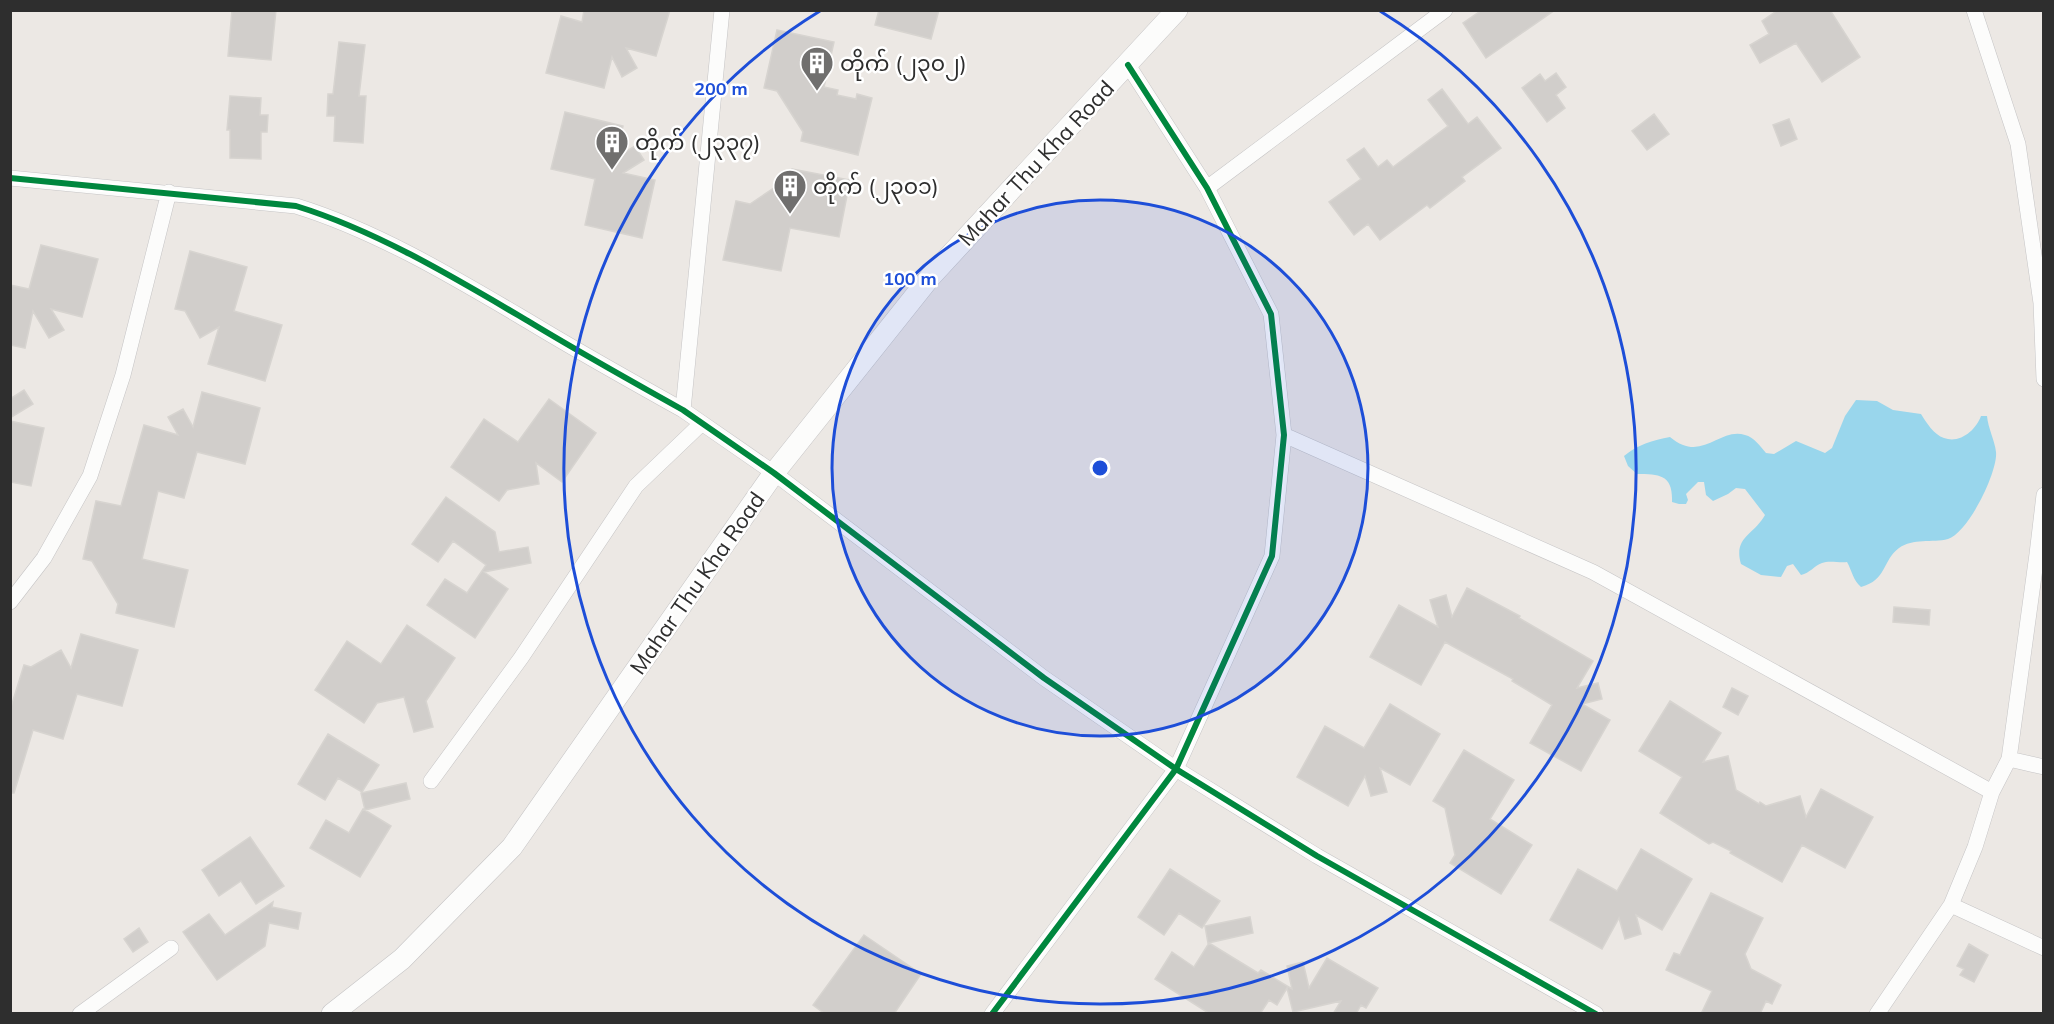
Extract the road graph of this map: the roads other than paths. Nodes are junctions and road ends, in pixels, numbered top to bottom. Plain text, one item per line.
1 (722, 10) edge
2 (1177, 10) edge
3 (1445, 10) edge
4 (1974, 10) edge
5 (1128, 65) junction
6 (10, 178) edge
7 (1208, 188) junction
8 (169, 192) junction
9 (2042, 303) edge
10 (2043, 379) edge
11 (683, 410) junction
12 (702, 423) junction
13 (1284, 435) junction
14 (774, 473) junction
15 (2043, 495) edge
16 (10, 602) edge
17 (2008, 759) junction
18 (2043, 766) edge
19 (1176, 769) junction
20 (431, 781) dead end
21 (1992, 792) junction
22 (1951, 904) junction
23 (171, 948) dead end
24 (2043, 948) edge
25 (80, 1014) edge
26 (332, 1014) edge
27 (992, 1014) edge
28 (1596, 1014) edge
29 (1877, 1014) edge

1 - 11 street
2 - 5 main road, Mahar Thu Kha Road
3 - 7 street
4 - 9 street
5 - 7 street
5 - 14 main road, Mahar Thu Kha Road
6 - 8 street
7 - 13 street
8 - 11 street
8 - 16 street
9 - 10 street
11 - 12 street
12 - 14 street
12 - 20 street
13 - 19 street
13 - 21 street
14 - 19 street
14 - 26 main road, Mahar Thu Kha Road
15 - 17 street
17 - 18 street
17 - 21 street
19 - 27 street
19 - 28 street
21 - 22 street
22 - 24 street
22 - 29 street
23 - 25 street

